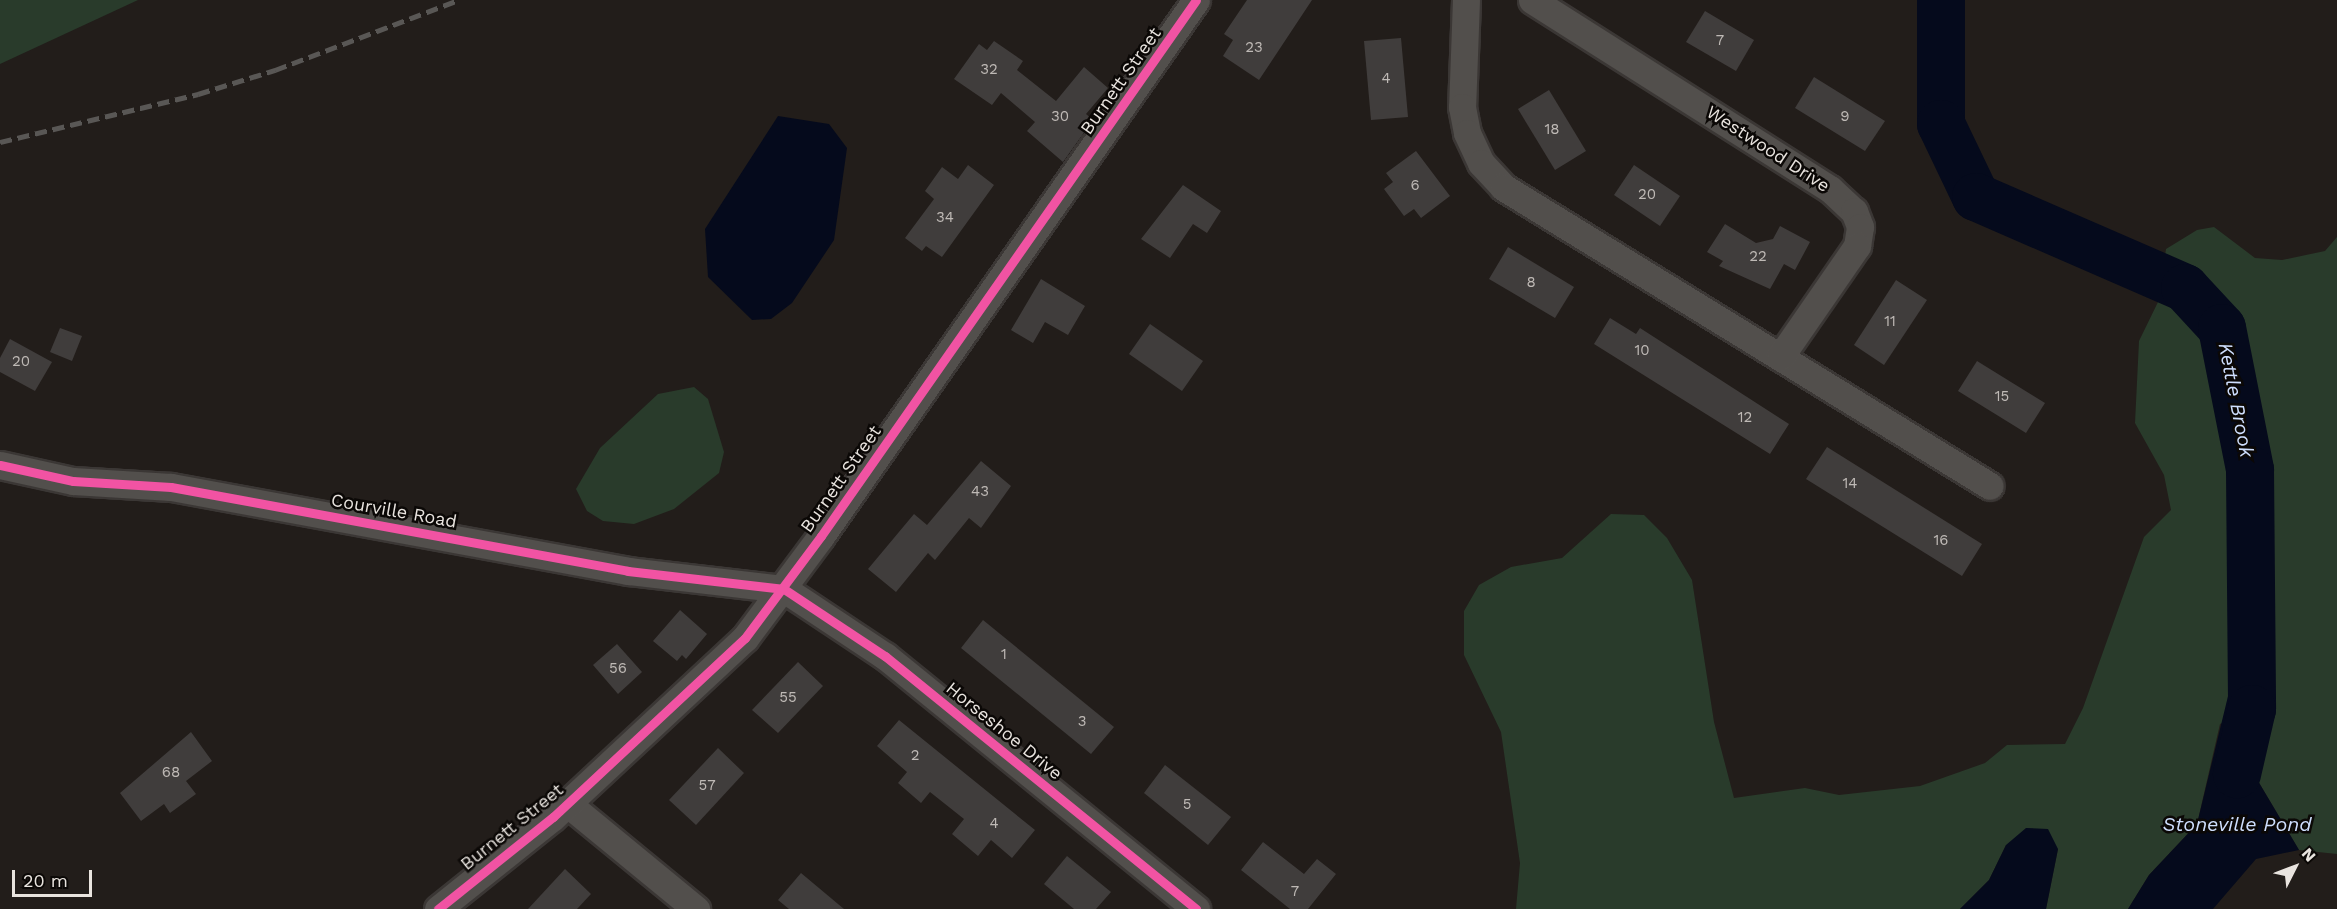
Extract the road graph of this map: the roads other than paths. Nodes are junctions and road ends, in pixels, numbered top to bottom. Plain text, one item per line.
1 (1196, 0) edge
2 (1466, 0) edge
3 (1532, 0) edge
4 (1780, 357) junction
5 (0, 465) edge
6 (1990, 486) dead end
7 (783, 589) junction
8 (568, 804) junction
9 (438, 909) edge
10 (696, 909) edge
11 (1196, 909) edge

1 - 7 street, Burnett Street
2 - 4 street
3 - 4 street, Westwood Drive
4 - 6 street
5 - 7 street, Courville Road
7 - 8 street, Burnett Street
7 - 11 street, Horseshoe Drive
8 - 9 street, Burnett Street
8 - 10 street

